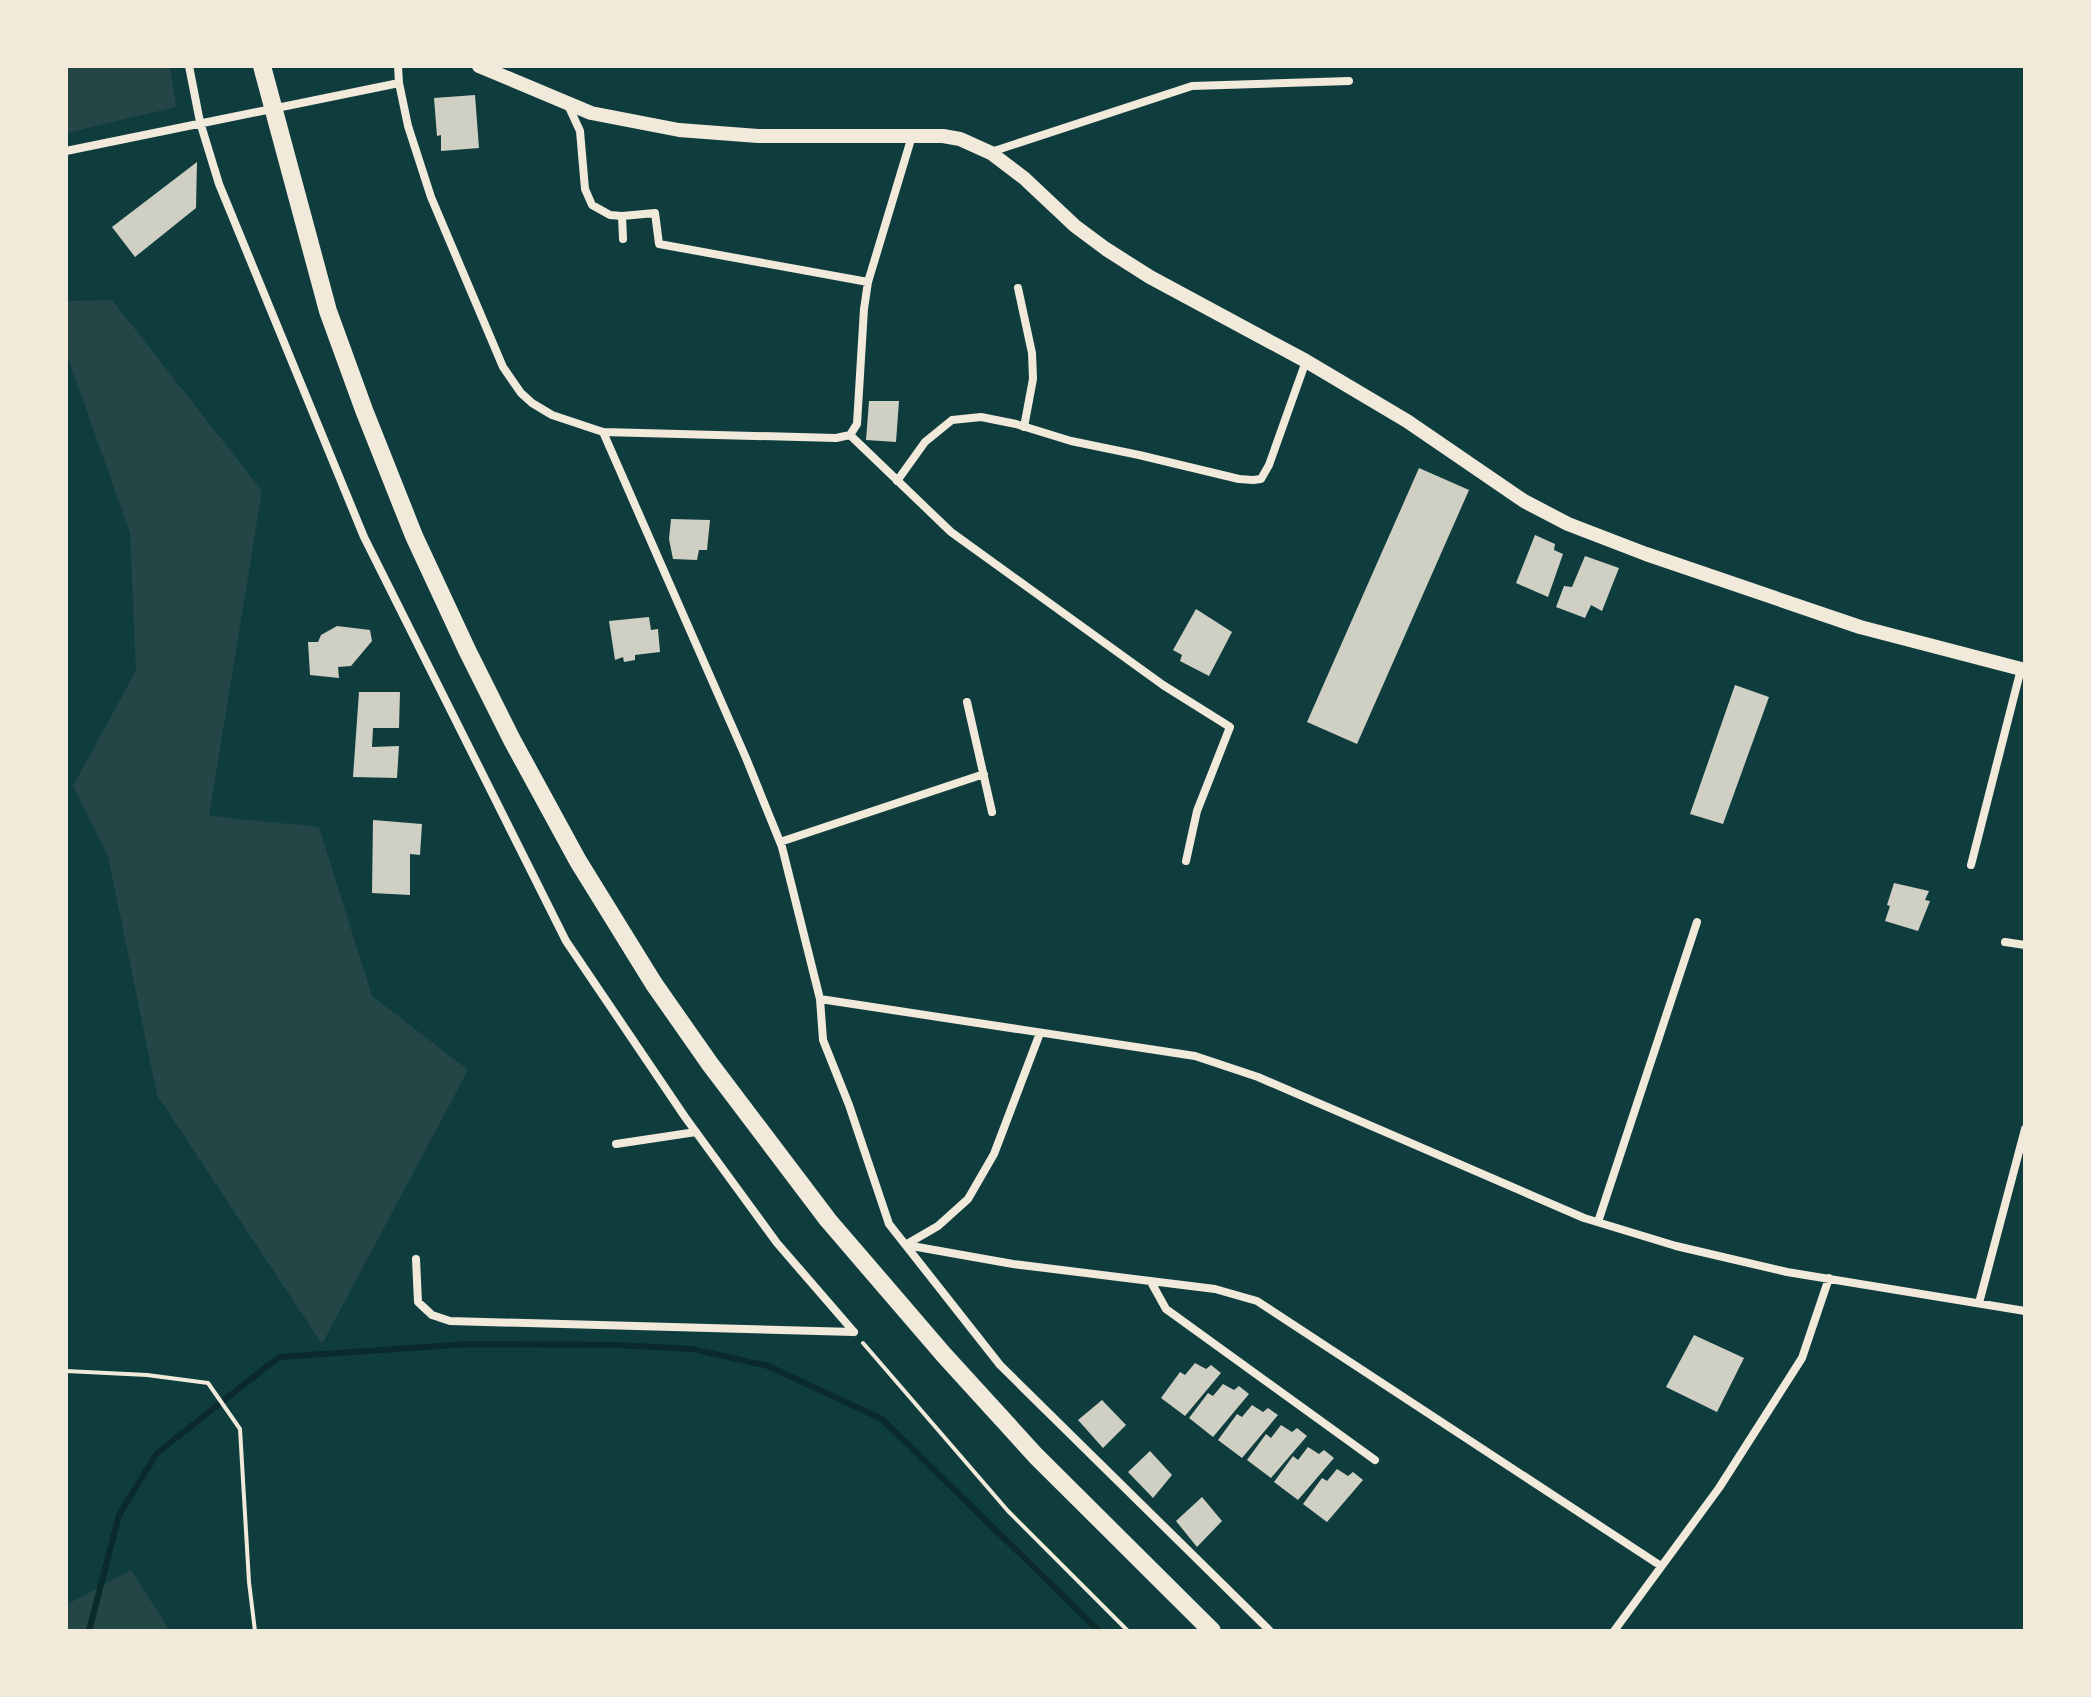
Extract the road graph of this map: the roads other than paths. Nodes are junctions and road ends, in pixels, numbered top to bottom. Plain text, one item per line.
1 (189, 66) edge
2 (398, 66) edge
3 (479, 66) edge
4 (264, 72) edge
5 (1349, 81) dead end
6 (399, 83) junction
7 (568, 105) junction
8 (200, 122) junction
9 (912, 135) junction
10 (66, 151) edge
11 (991, 153) junction
12 (622, 216) junction
13 (623, 239) dead end
14 (868, 282) junction
15 (1018, 288) dead end
16 (1306, 361) junction
17 (1024, 427) junction
18 (603, 432) junction
19 (850, 435) junction
20 (897, 481) junction
21 (2023, 670) edge
22 (967, 702) dead end
23 (984, 774) junction
24 (992, 812) dead end
25 (780, 842) junction
26 (1186, 861) dead end
27 (1971, 865) dead end
28 (1697, 922) dead end
29 (2005, 942) dead end
30 (2025, 945) edge
31 (820, 999) junction
32 (1040, 1033) junction
33 (2025, 1129) edge
34 (696, 1132) junction
35 (616, 1144) dead end
36 (1598, 1222) junction
37 (906, 1245) junction
38 (416, 1259) dead end
39 (1829, 1278) junction
40 (1151, 1282) junction
41 (1979, 1303) junction
42 (2025, 1311) edge
43 (1375, 1460) dead end
44 (1661, 1566) junction
45 (1212, 1631) edge
46 (1270, 1631) edge
47 (1614, 1631) edge

1 - 8 street
2 - 6 street
3 - 7 street
4 - 45 main road
5 - 11 street
6 - 8 street
6 - 18 street
7 - 9 street
7 - 12 street
8 - 10 street
8 - 34 street
9 - 11 street
9 - 14 street
11 - 16 street
12 - 13 street
12 - 14 street
14 - 19 street
15 - 17 street
16 - 17 street
16 - 21 street
17 - 20 street
18 - 19 street
18 - 25 street
19 - 20 street
20 - 26 street
21 - 27 street
22 - 23 street
23 - 24 street
23 - 25 street
25 - 31 street
28 - 36 street
29 - 30 street
31 - 32 street
31 - 37 street
32 - 36 street
32 - 37 street
33 - 41 street
34 - 35 street
34 - 38 street
36 - 39 street
37 - 40 street
37 - 46 street
39 - 41 street
39 - 44 street
40 - 43 street
40 - 44 street
41 - 42 street
44 - 47 street

